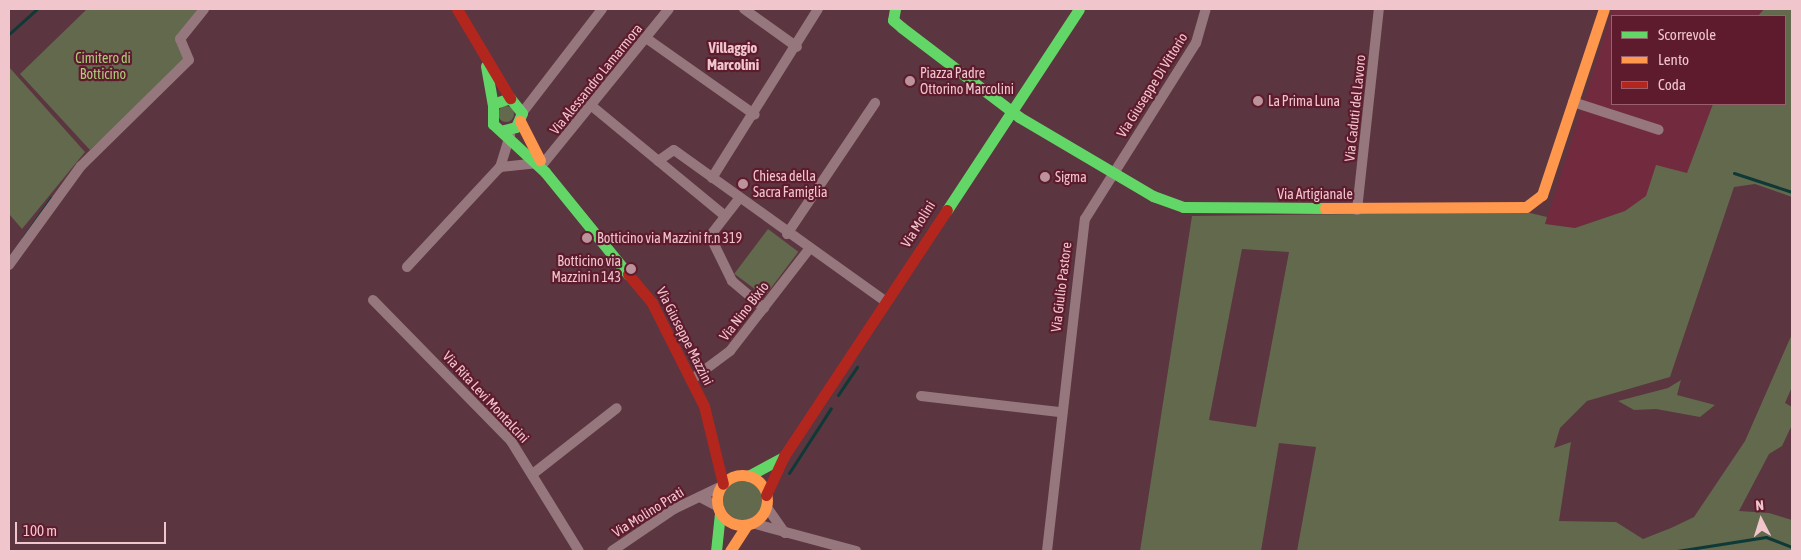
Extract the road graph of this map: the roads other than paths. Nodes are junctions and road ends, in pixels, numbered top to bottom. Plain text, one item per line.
1 (204, 9) edge
2 (457, 9) edge
3 (602, 9) edge
4 (670, 9) edge
5 (744, 9) edge
6 (818, 9) edge
7 (1079, 9) edge
8 (1206, 9) edge
9 (1379, 9) edge
10 (1604, 9) edge
11 (894, 14) edge
12 (646, 38) junction
13 (797, 47) junction
14 (484, 56) junction
15 (536, 93) junction
16 (513, 100) junction
17 (1573, 102) junction
18 (875, 103) dead end
19 (493, 104) junction
20 (592, 106) junction
21 (1011, 110) junction
22 (755, 114) junction
23 (521, 117) junction
24 (1659, 130) dead end
25 (507, 132) junction
26 (658, 161) junction
27 (500, 167) junction
28 (541, 167) junction
29 (1113, 173) junction
30 (712, 178) junction
31 (738, 200) junction
32 (1357, 210) junction
33 (725, 216) junction
34 (787, 234) junction
35 (808, 249) junction
36 (9, 265) edge
37 (407, 267) dead end
38 (373, 300) dead end
39 (886, 302) junction
40 (764, 308) junction
41 (691, 380) junction
42 (921, 396) dead end
43 (617, 408) dead end
44 (1060, 412) junction
45 (784, 456) junction
46 (718, 458) junction
47 (534, 473) junction
48 (745, 476) junction
49 (722, 485) junction
50 (700, 497) junction
51 (766, 501) junction
52 (719, 509) junction
53 (750, 524) junction
54 (788, 535) junction
55 (579, 551) edge
56 (612, 551) edge
57 (716, 551) edge
58 (730, 551) edge
59 (856, 551) edge
60 (1046, 551) edge

1 - 36 street
2 - 14 street, Via Giuseppe Mazzini
3 - 15 street
4 - 12 street, Via Alessandro Lamarmora
5 - 13 street
6 - 13 street
7 - 21 street, Via Molini
8 - 29 street, Via Giuseppe Di Vittorio
9 - 32 street, Via Caduti del Lavoro
10 - 17 street, Via Artigianale
11 - 21 street, Via Artigianale
12 - 20 street, Via Alessandro Lamarmora
12 - 22 street
13 - 22 street
14 - 16 street, Via Giuseppe Mazzini
14 - 19 street, Via Giuseppe Mazzini
15 - 16 street
15 - 23 street
16 - 19 street
16 - 23 street, Via Giuseppe Mazzini
17 - 24 street
17 - 32 street, Via Artigianale
18 - 34 street
19 - 25 street, Via Giuseppe Mazzini
20 - 26 street
20 - 28 street, Via Alessandro Lamarmora
21 - 29 street, Via Artigianale
21 - 39 street, Via Molini
22 - 30 street
23 - 25 street
23 - 28 street, Via Giuseppe Mazzini
25 - 27 street
25 - 28 street, Via Giuseppe Mazzini
26 - 30 street
26 - 33 street
27 - 28 street
27 - 37 street
28 - 41 street, Via Giuseppe Mazzini
29 - 32 street, Via Artigianale
29 - 44 street, Via Giulio Pastore
30 - 31 street
31 - 33 street
31 - 34 street
33 - 40 street
34 - 35 street
35 - 39 street
35 - 40 street, Via Nino Bixio
38 - 47 street, Via Rita Levi Montalcini
39 - 45 street, Via Molini
40 - 41 street, Via Nino Bixio
41 - 46 street, Via Giuseppe Mazzini
42 - 44 street
43 - 47 street
44 - 60 street, Via Giulio Pastore
45 - 48 street, Via Molini
45 - 51 street, Via Molini
46 - 48 street
46 - 49 street, Via Giuseppe Mazzini
47 - 55 street, Via Rita Levi Montalcini
48 - 49 street
48 - 51 street
49 - 50 street, Via Molino Prati
49 - 52 street
50 - 52 street, Via Molino Prati
50 - 56 street, Via Molino Prati
51 - 53 street
51 - 54 street
52 - 53 street
52 - 57 street
53 - 54 street
53 - 58 street
54 - 59 street

